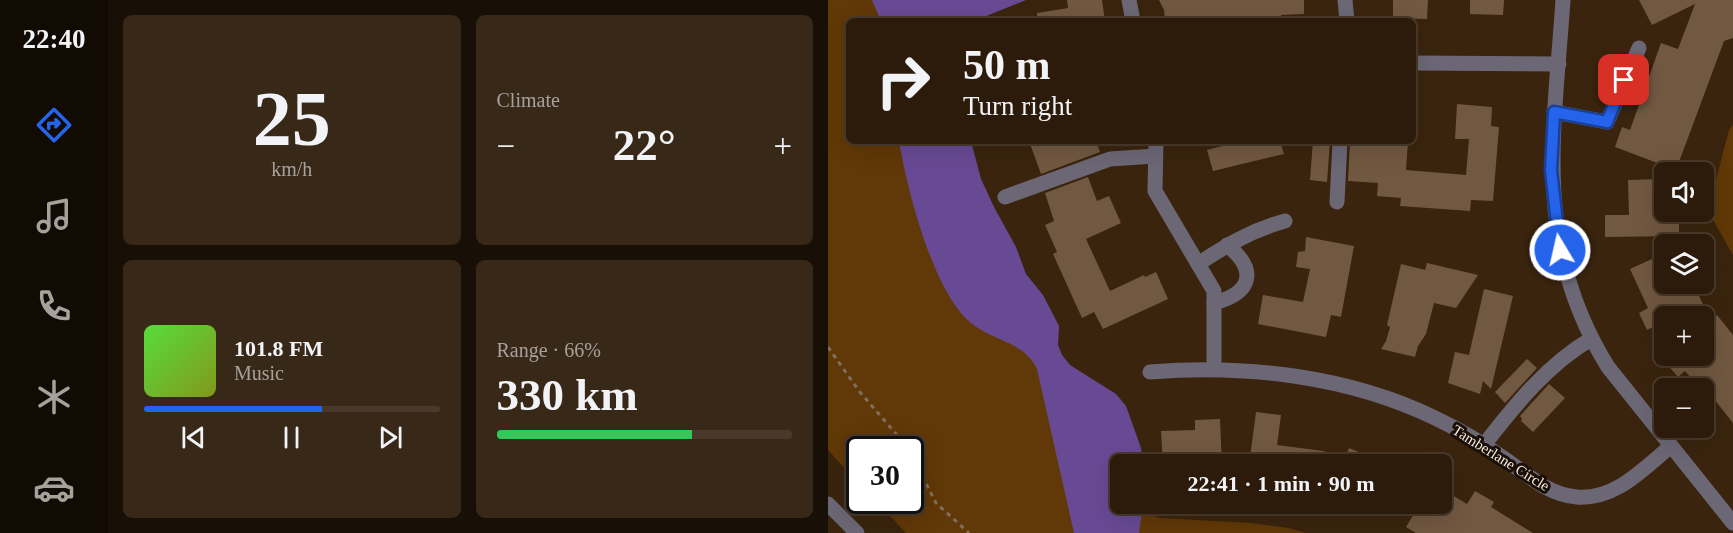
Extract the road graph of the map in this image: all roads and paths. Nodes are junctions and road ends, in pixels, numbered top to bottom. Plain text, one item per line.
1 (1128, 0) edge
2 (1345, 0) edge
3 (1563, 0) edge
4 (1132, 18) edge
5 (1347, 18) edge
6 (1639, 48) dead end
7 (1416, 63) edge
8 (1558, 64) junction
9 (1554, 112) junction
10 (1340, 144) edge
11 (1156, 149) edge
12 (1005, 197) dead end
13 (1337, 202) dead end
14 (1285, 221) dead end
15 (1227, 245) junction
16 (1198, 264) junction
17 (1214, 303) junction
18 (1591, 339) junction
19 (828, 347) edge
20 (1214, 369) junction
21 (1150, 372) dead end
22 (898, 436) edge
23 (1484, 445) junction
24 (1671, 446) junction
25 (924, 479) edge
26 (828, 504) edge
27 (1733, 523) edge
28 (857, 533) edge
29 (969, 533) edge

1 - 4 street
2 - 5 street
3 - 8 street
6 - 9 street
7 - 8 street
8 - 9 street
9 - 18 street
10 - 13 street
11 - 12 street
11 - 16 street
14 - 15 street
15 - 16 street
15 - 17 street
16 - 17 street
17 - 20 street
18 - 23 street
18 - 24 street
19 - 22 path
20 - 21 street, Tamberlane Circle
20 - 23 street, Tamberlane Circle
23 - 24 street, Tamberlane Circle
24 - 27 street
25 - 29 path
26 - 28 street

